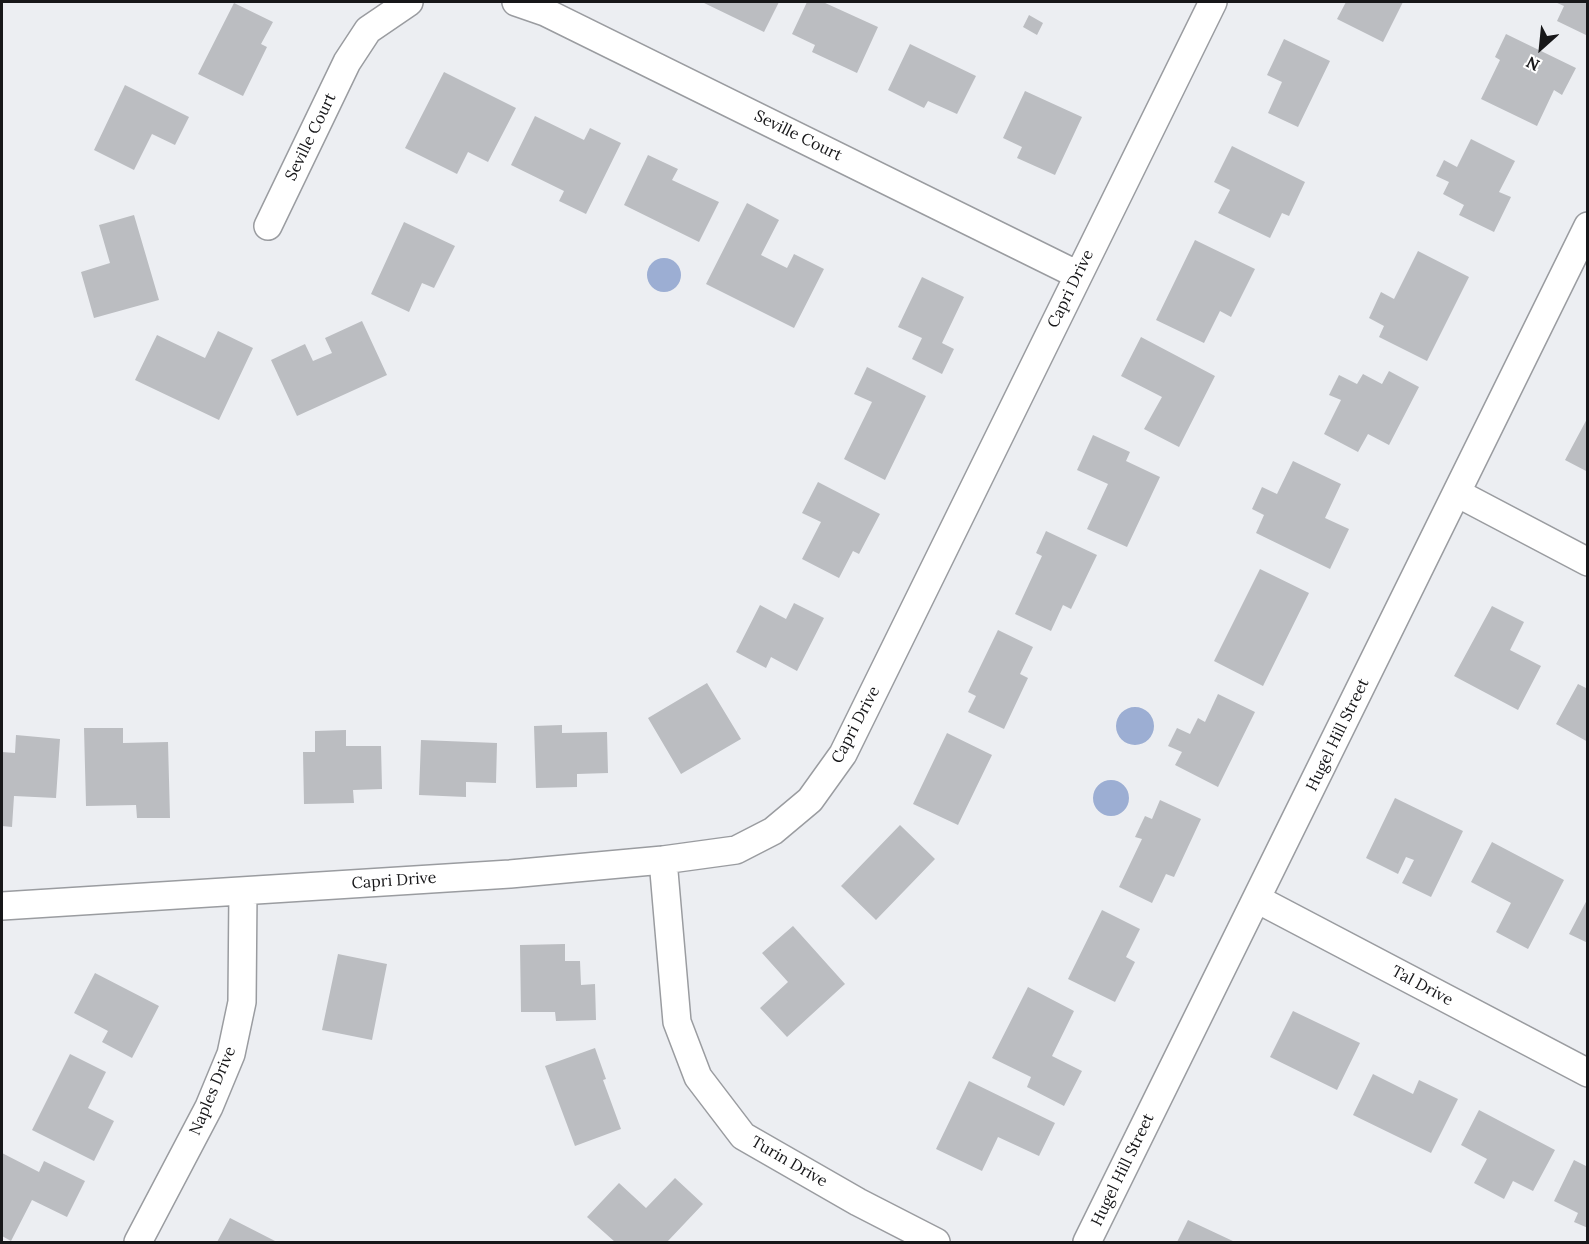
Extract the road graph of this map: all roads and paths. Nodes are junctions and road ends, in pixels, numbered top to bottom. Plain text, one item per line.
1 (409, 2) edge
2 (516, 2) edge
3 (1213, 2) edge
4 (268, 226) dead end
5 (1587, 226) edge
6 (1078, 275) junction
7 (1457, 493) junction
8 (1587, 562) edge
9 (663, 860) junction
10 (243, 891) junction
11 (1257, 899) junction
12 (2, 906) edge
13 (1587, 1072) edge
14 (138, 1242) edge
15 (936, 1242) edge
16 (1087, 1242) edge

1 - 4 street, Seville Court
2 - 6 street, Seville Court
3 - 6 street, Capri Drive
5 - 7 street, Hugel Hill Street
6 - 9 street, Capri Drive
7 - 8 street
7 - 11 street, Hugel Hill Street
9 - 10 street, Capri Drive
9 - 15 street, Turin Drive
10 - 12 street, Capri Drive
10 - 14 street, Naples Drive
11 - 13 street, Tal Drive
11 - 16 street, Hugel Hill Street

